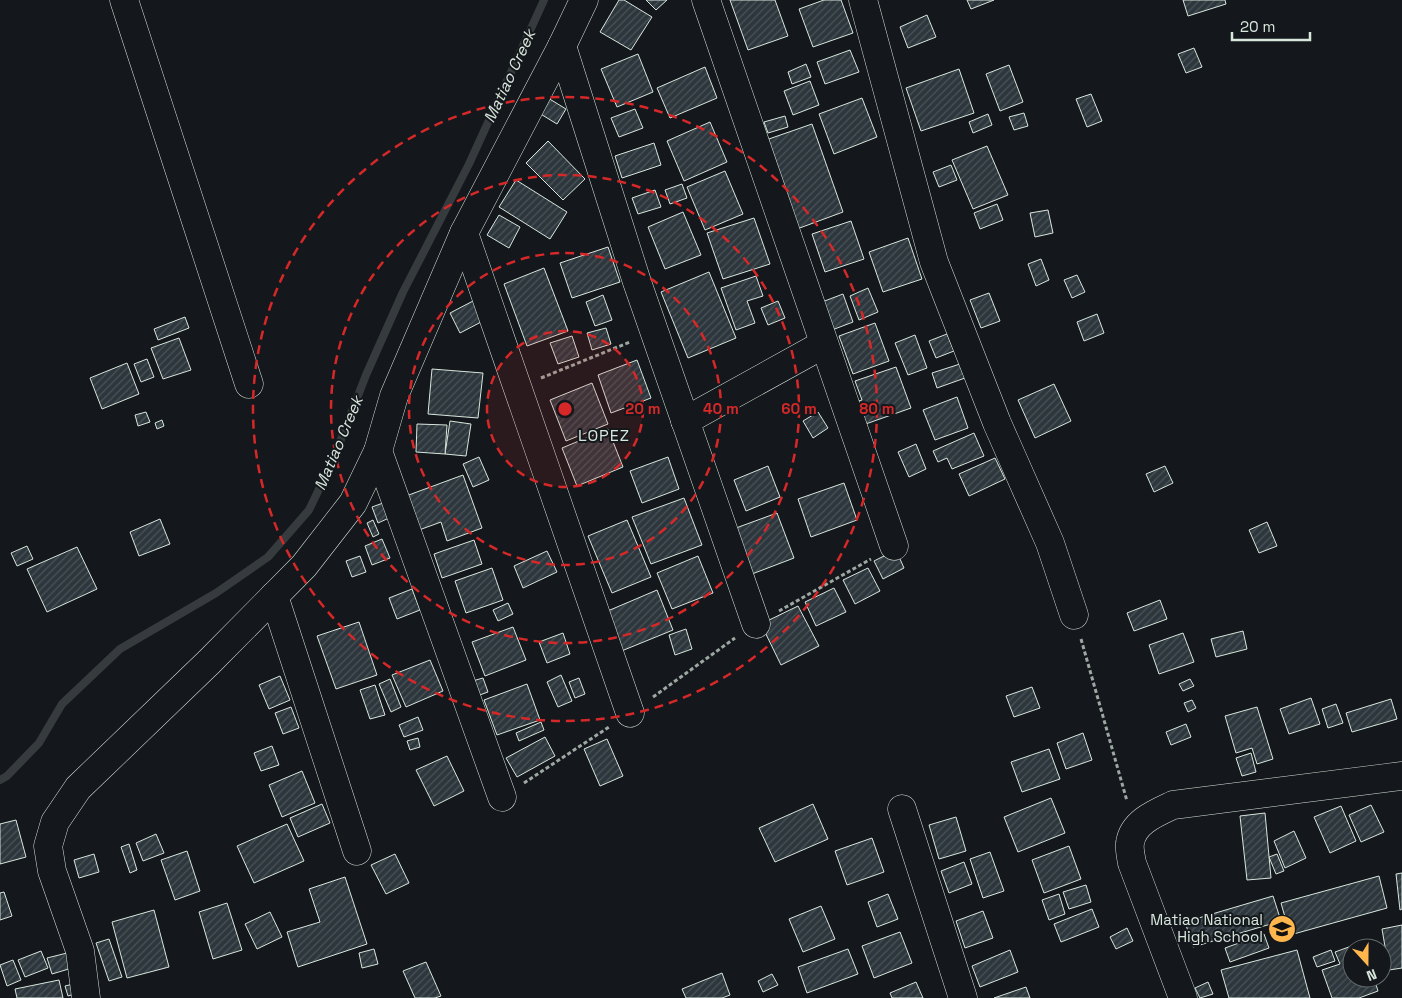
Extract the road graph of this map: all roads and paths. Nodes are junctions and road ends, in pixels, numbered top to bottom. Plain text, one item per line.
1 (124, 0) edge
2 (584, 0) edge
3 (706, 0) edge
4 (864, 0) edge
5 (562, 46) junction
6 (464, 233) junction
7 (654, 332) junction
8 (824, 344) junction
9 (249, 384) dead end
10 (518, 388) junction
11 (685, 421) junction
12 (378, 451) junction
13 (894, 546) joint
14 (274, 596) junction
15 (1074, 615) joint
16 (756, 624) junction
17 (630, 713) junction
18 (1402, 776) edge
19 (502, 797) joint
20 (902, 809) dead end
21 (1136, 828) junction
22 (357, 851) dead end
23 (86, 998) edge
24 (963, 998) edge
25 (1183, 998) edge

1 - 9 street
2 - 5 street
3 - 8 street
4 - 15 street
5 - 6 street
5 - 7 street
6 - 10 street
6 - 12 street
7 - 10 path
7 - 11 street
8 - 11 street
8 - 13 street
10 - 17 street
11 - 16 street
12 - 14 street
12 - 19 street
13 - 16 path
14 - 22 street
14 - 23 street
15 - 21 path
16 - 17 path
17 - 19 path
18 - 21 street
20 - 24 street
21 - 25 street

